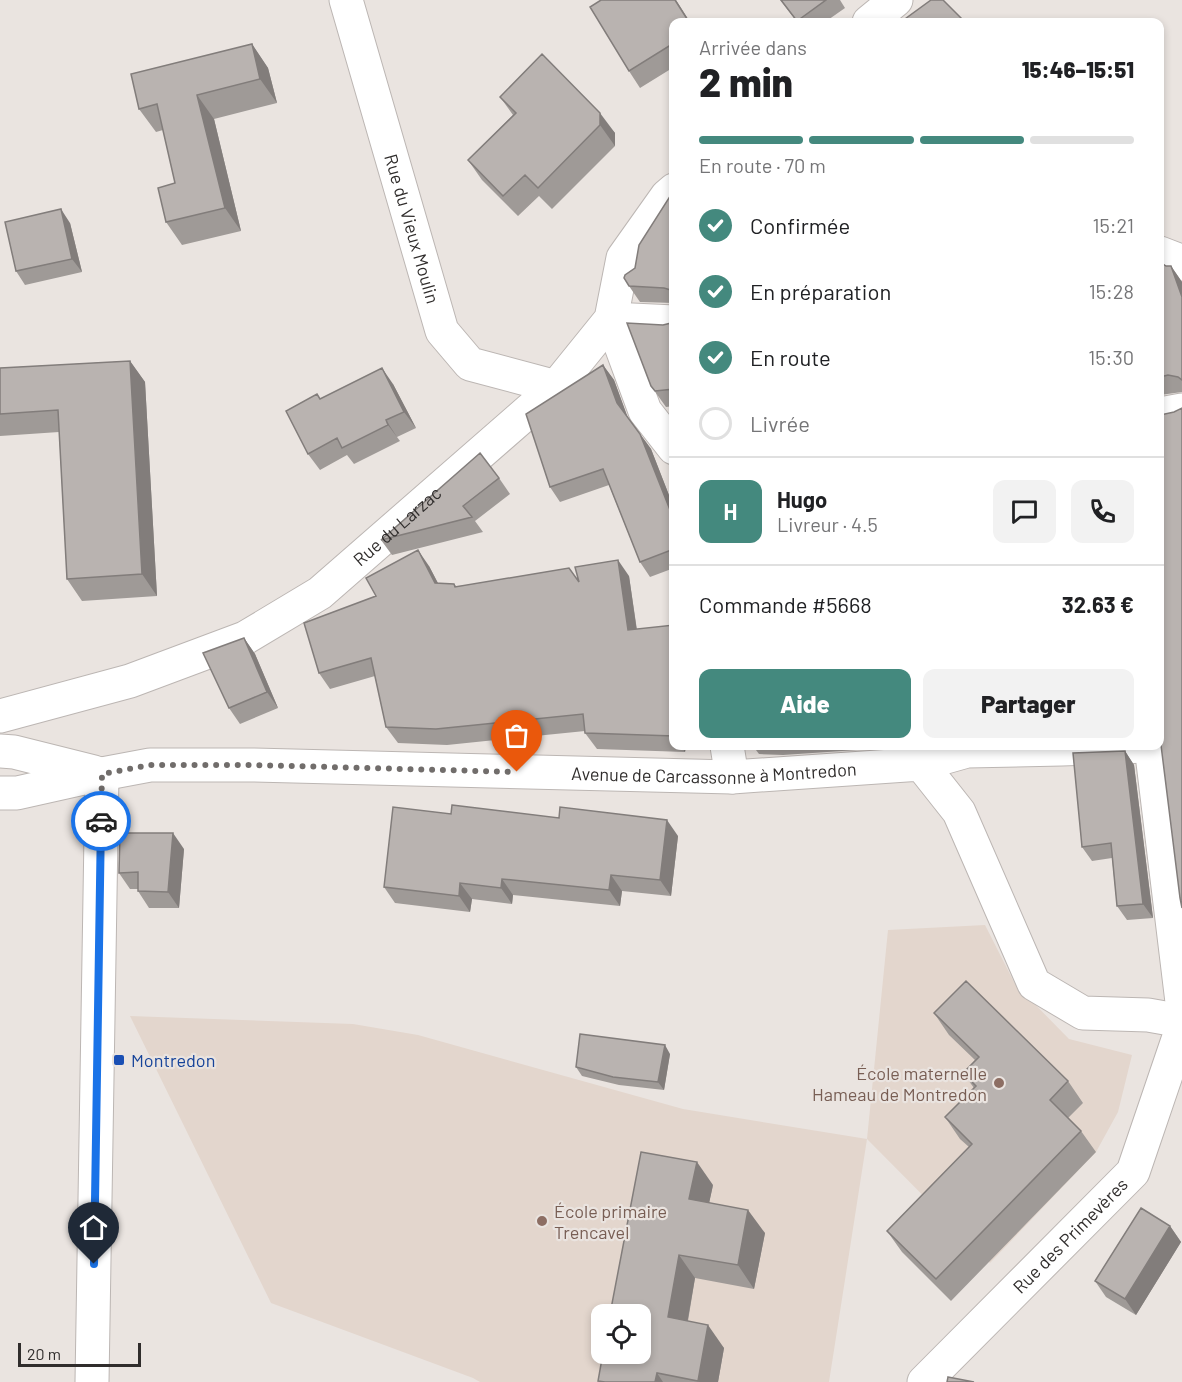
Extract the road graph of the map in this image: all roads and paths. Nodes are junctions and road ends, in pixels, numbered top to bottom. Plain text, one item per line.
1 (346, 0) edge
2 (896, 0) edge
3 (874, 18) edge
4 (669, 195) edge
5 (1164, 255) edge
6 (1182, 264) edge
7 (611, 319) junction
8 (669, 322) edge
9 (556, 387) junction
10 (1182, 410) edge
11 (1164, 413) edge
12 (669, 442) edge
13 (0, 716) edge
14 (1014, 750) edge
15 (1151, 750) edge
16 (0, 751) edge
17 (919, 755) edge
18 (730, 761) edge
19 (102, 774) junction
20 (0, 793) edge
21 (1182, 1002) edge
22 (1182, 1021) edge
23 (1182, 1028) edge
24 (92, 1382) edge
25 (924, 1382) edge

1 - 9 street, Rue du Vieux Moulin
2 - 3 street
4 - 7 street, Rue du Larzac
5 - 6 street
7 - 8 street
7 - 9 street, Rue du Larzac
7 - 12 street
9 - 13 street, Rue du Larzac
10 - 11 street
14 - 17 street, Avenue de Carcassonne à Montredon
15 - 21 street
16 - 19 street
17 - 18 street, Avenue de Carcassonne à Montredon
17 - 22 street
18 - 19 street, Avenue de Carcassonne à Montredon
19 - 20 street, Avenue de Carcassonne à Montredon
19 - 24 street
23 - 25 street, Rue des Primevères

